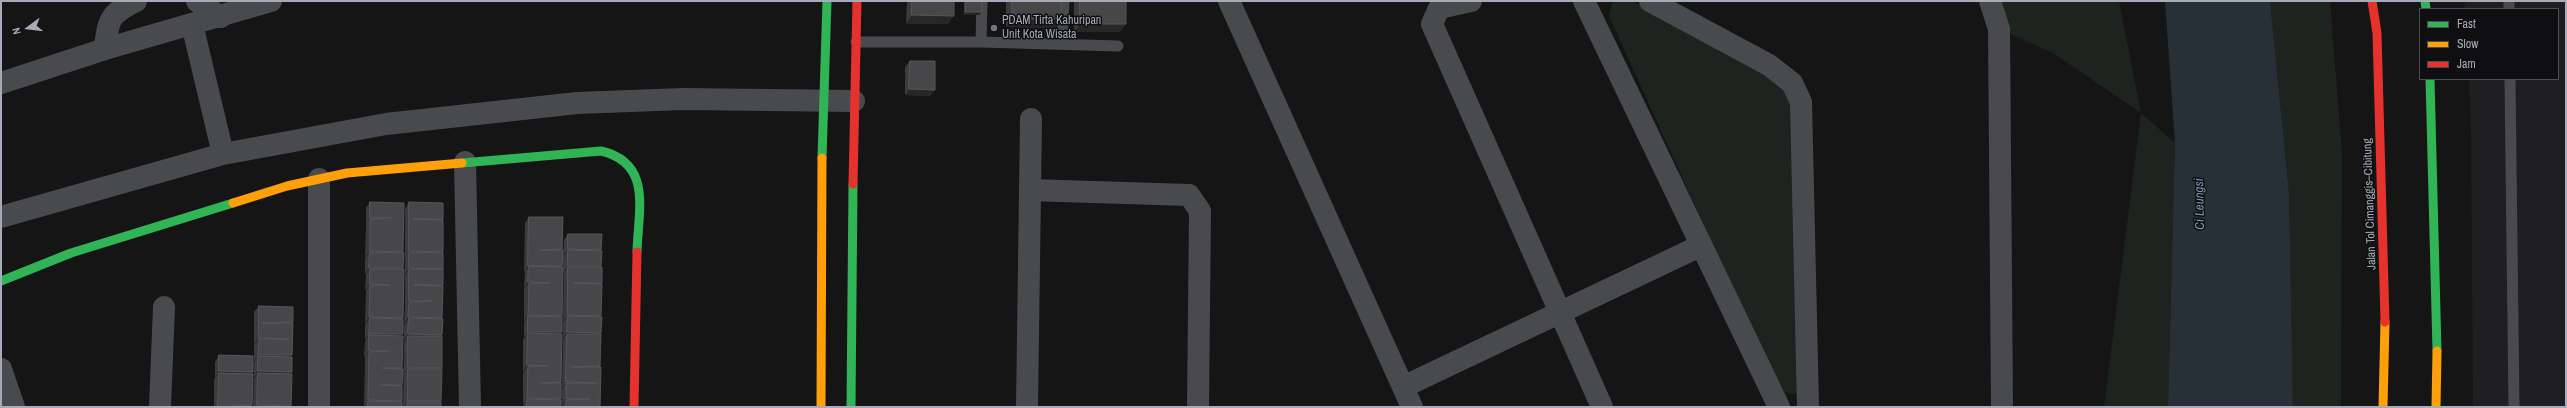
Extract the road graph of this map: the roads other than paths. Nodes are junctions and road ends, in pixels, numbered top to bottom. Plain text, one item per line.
1 (136, 1) edge
2 (197, 1) edge
3 (271, 1) edge
4 (827, 1) edge
5 (857, 1) edge
6 (982, 1) edge
7 (1064, 1) edge
8 (1229, 1) edge
9 (1471, 1) edge
10 (1584, 1) edge
11 (1650, 1) edge
12 (1990, 1) edge
13 (2372, 1) edge
14 (221, 17) junction
15 (192, 24) junction
16 (856, 42) junction
17 (981, 42) junction
18 (1062, 44) junction
19 (1118, 46) dead end
20 (105, 49) junction
21 (2430, 80) edge
22 (2510, 80) edge
23 (1, 83) edge
24 (854, 101) junction
25 (824, 102) junction
26 (1031, 119) dead end
27 (222, 154) junction
28 (465, 162) junction
29 (319, 179) junction
30 (1030, 190) junction
31 (1, 217) edge
32 (1700, 246) junction
33 (1, 281) edge
34 (164, 307) dead end
35 (1560, 314) junction
36 (1, 369) edge
37 (1198, 379) junction
38 (1403, 387) junction
39 (157, 406) edge
40 (14, 407) edge
41 (319, 407) edge
42 (470, 407) edge
43 (634, 407) edge
44 (821, 407) edge
45 (851, 407) edge
46 (1027, 407) edge
47 (1198, 407) edge
48 (1212, 407) edge
49 (1412, 407) edge
50 (1602, 407) edge
51 (1779, 407) edge
52 (1808, 407) edge
53 (2002, 407) edge
54 (2383, 407) edge
55 (2436, 407) edge
56 (2514, 407) edge

1 - 20 street
2 - 14 street
3 - 14 street
4 - 25 main road
5 - 16 main road
6 - 17 lane
7 - 18 lane
8 - 38 street
9 - 35 street
10 - 32 street
11 - 52 street
12 - 53 street
13 - 54 main road, Jalan Tol Cimanggis–Cibitung
14 - 15 street
15 - 20 street
15 - 27 street
16 - 17 lane
16 - 24 main road
17 - 18 lane
18 - 19 lane
20 - 23 street
21 - 55 main road
22 - 56 lane
24 - 25 street
24 - 45 main road
25 - 27 street
25 - 44 main road
26 - 30 street
27 - 31 street
28 - 29 main road
28 - 42 street
28 - 43 main road
29 - 33 main road
29 - 41 street
30 - 37 street
30 - 46 street
32 - 35 street
32 - 51 street
34 - 39 street
35 - 38 street
35 - 50 street
36 - 40 street
37 - 47 street
37 - 48 street
38 - 49 street

